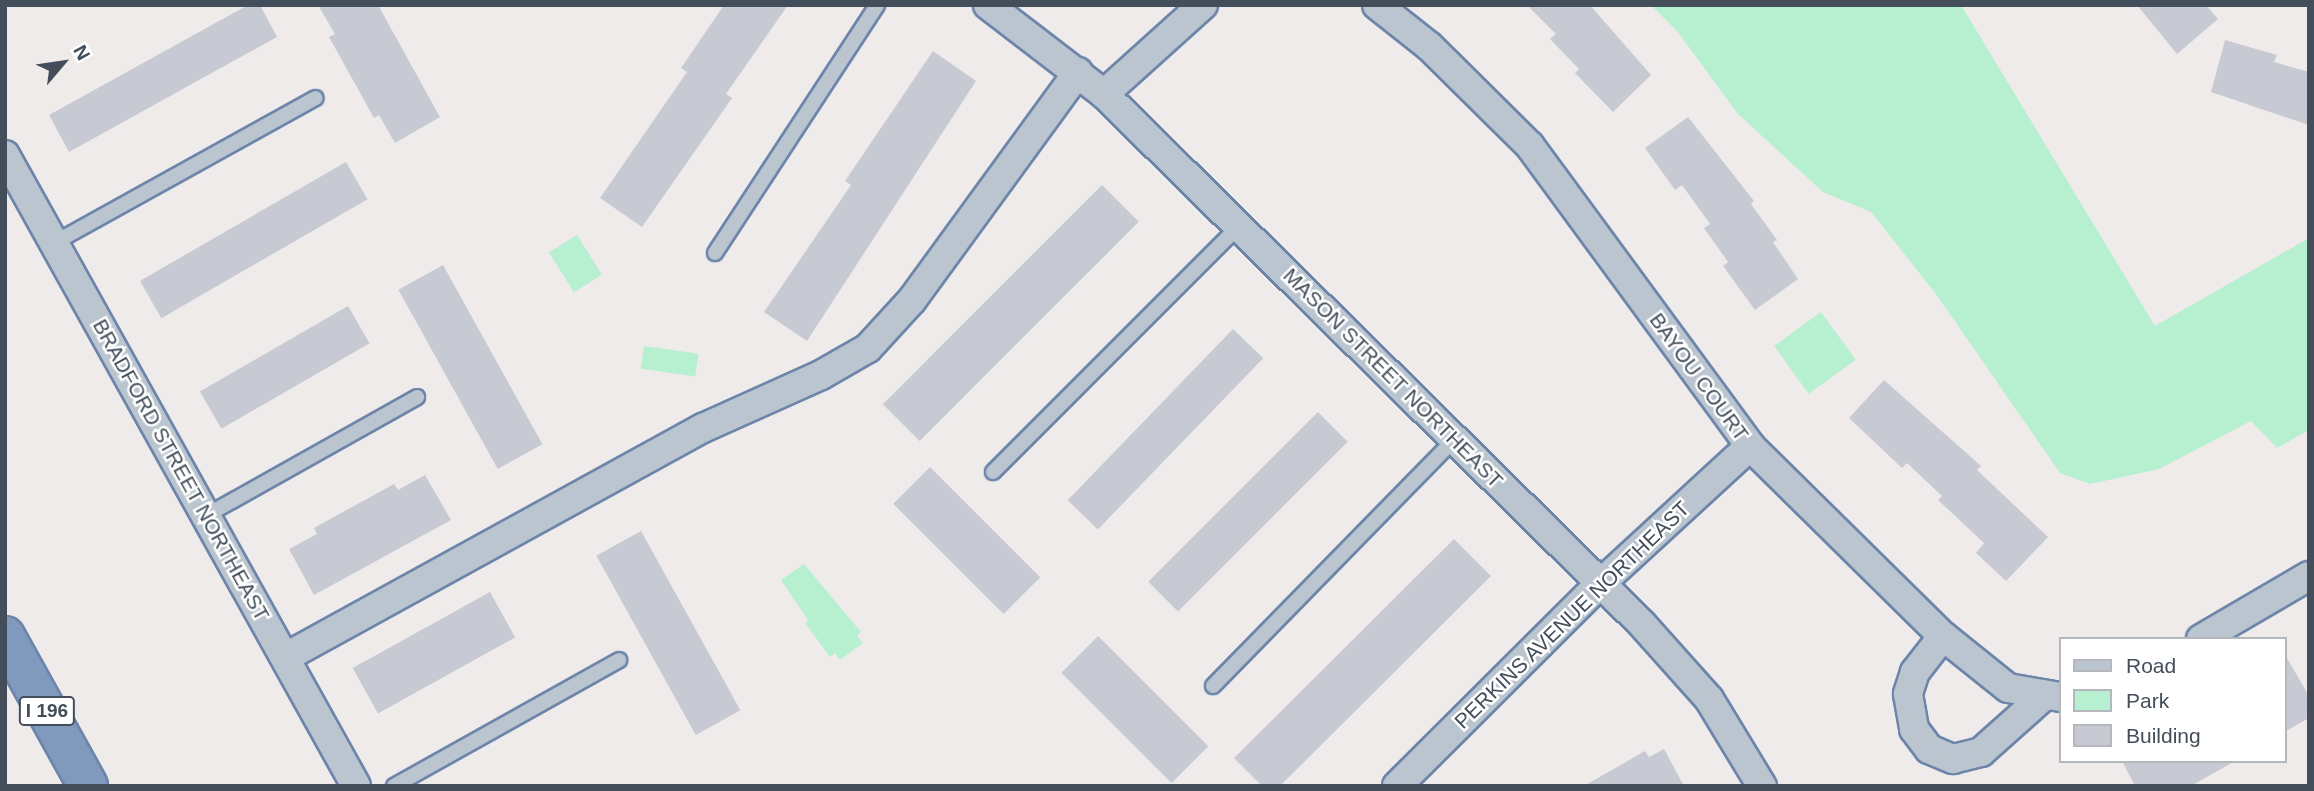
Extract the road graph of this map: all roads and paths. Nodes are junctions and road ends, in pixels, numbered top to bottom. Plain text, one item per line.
1 (877, 5) edge
2 (988, 5) edge
3 (1203, 5) edge
4 (1377, 5) edge
5 (1078, 72) junction
6 (1104, 94) junction
7 (316, 98) dead end
8 (5, 155) edge
9 (1240, 225) junction
10 (54, 243) junction
11 (715, 253) dead end
12 (417, 397) dead end
13 (1453, 441) junction
14 (1750, 446) junction
15 (993, 472) dead end
16 (207, 515) junction
17 (2309, 576) edge
18 (1600, 584) junction
19 (5, 636) edge
20 (1944, 636) junction
21 (2204, 637) edge
22 (286, 657) junction
23 (620, 660) dead end
24 (1213, 686) dead end
25 (2052, 696) edge
26 (88, 786) edge
27 (356, 786) edge
28 (394, 786) edge
29 (1397, 786) edge
30 (1762, 786) edge

1 - 11 lane
2 - 5 street, MASON STREET NORTHEAST
3 - 6 street
4 - 14 street, BAYOU COURT
5 - 6 street, MASON STREET NORTHEAST
5 - 22 street
6 - 9 street, MASON STREET NORTHEAST
7 - 10 lane
8 - 10 street, BRADFORD STREET NORTHEAST
9 - 13 street, MASON STREET NORTHEAST
9 - 15 lane
10 - 16 street, BRADFORD STREET NORTHEAST
12 - 16 lane
13 - 18 street, MASON STREET NORTHEAST
13 - 24 lane
14 - 18 street, PERKINS AVENUE NORTHEAST
14 - 20 street, BAYOU COURT
16 - 22 street, BRADFORD STREET NORTHEAST
17 - 21 street
18 - 29 street, PERKINS AVENUE NORTHEAST
18 - 30 street, MASON STREET NORTHEAST
19 - 26 highway, I 196
20 - 25 street, BAYOU COURT
20 - 25 street
22 - 27 street, BRADFORD STREET NORTHEAST
23 - 28 lane

